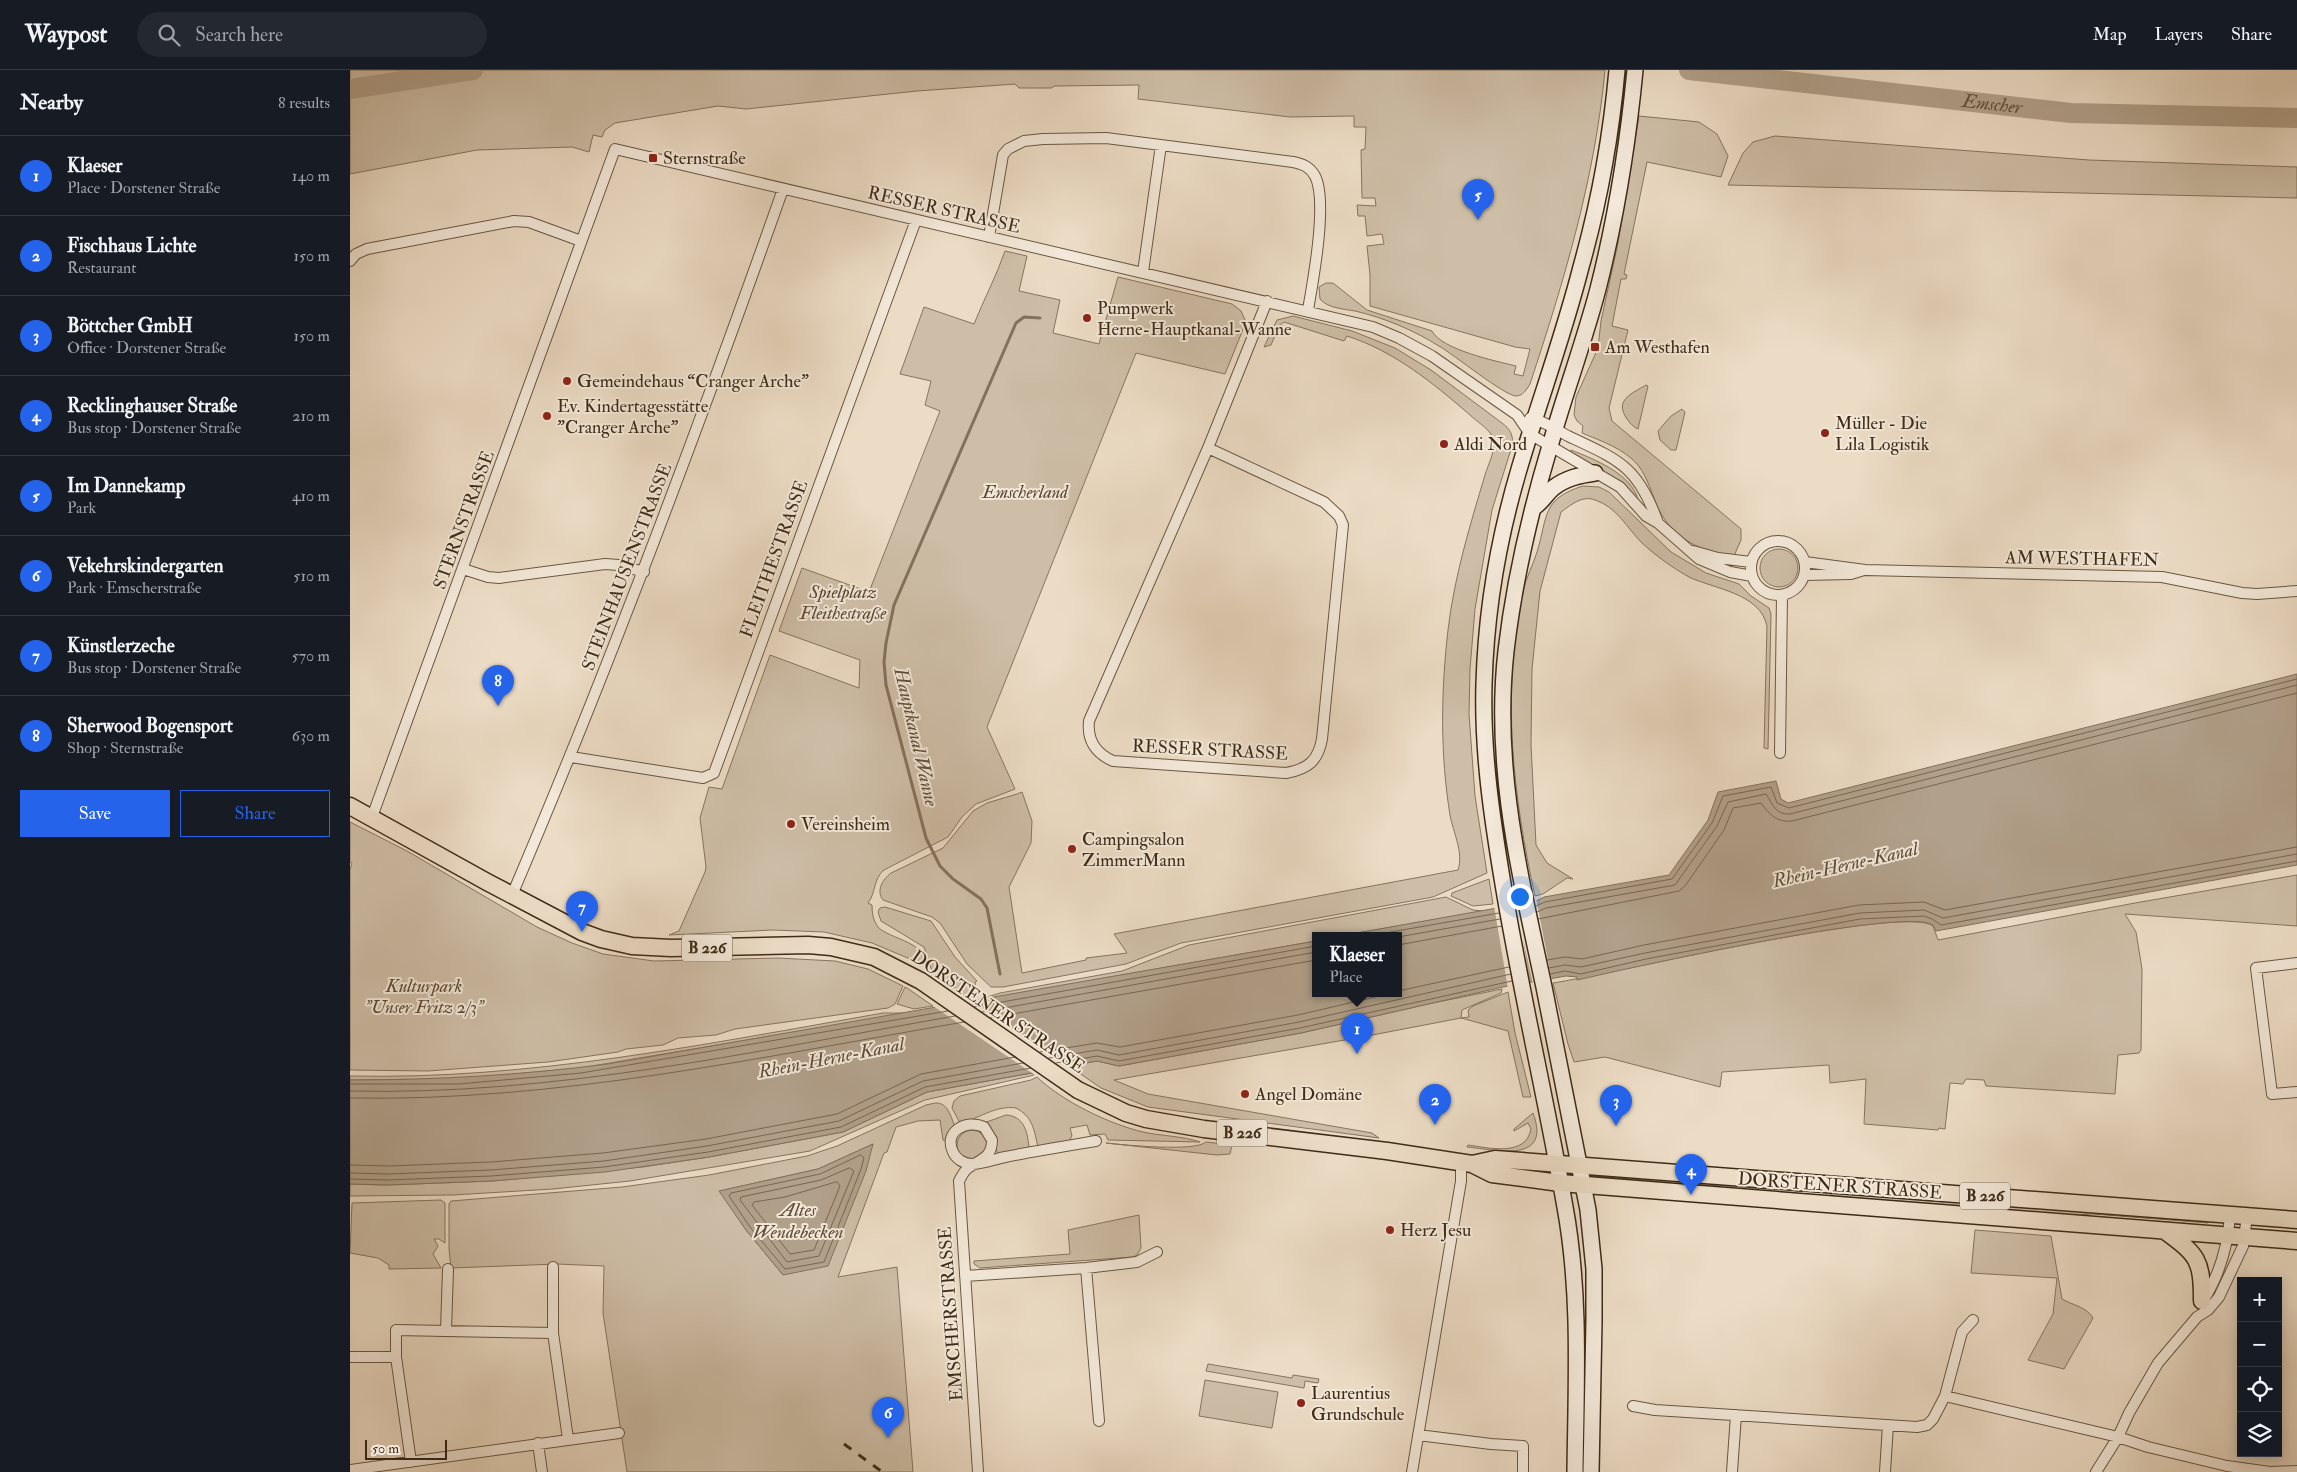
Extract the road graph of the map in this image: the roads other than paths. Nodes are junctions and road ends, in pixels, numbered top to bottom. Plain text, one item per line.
1 (1617, 70) edge
2 (1635, 70) edge
3 (1161, 145) junction
4 (615, 149) joint
5 (783, 189) junction
6 (916, 220) junction
7 (989, 237) junction
8 (582, 241) junction
9 (350, 261) edge
10 (1144, 272) junction
11 (1267, 301) junction
12 (1308, 310) junction
13 (1517, 415) junction
14 (1535, 419) junction
15 (1555, 429) junction
16 (1530, 434) junction
17 (1549, 446) junction
18 (1208, 448) junction
19 (1596, 472) junction
20 (1533, 508) junction
21 (1658, 523) junction
22 (1692, 551) junction
23 (1752, 562) junction
24 (1805, 562) junction
25 (463, 569) junction
26 (1865, 570) junction
27 (644, 572) junction
28 (1804, 575) junction
29 (1752, 576) junction
30 (2297, 591) edge
31 (1782, 595) junction
32 (1780, 753) dead end
33 (571, 757) junction
34 (350, 806) edge
35 (372, 816) junction
36 (512, 895) junction
37 (2297, 963) edge
38 (2297, 1092) edge
39 (1096, 1141) dead end
40 (978, 1163) junction
41 (1467, 1163) junction
42 (1556, 1164) junction
43 (1579, 1166) junction
44 (1560, 1183) junction
45 (1583, 1185) junction
46 (2230, 1215) junction
47 (2247, 1216) junction
48 (2297, 1220) edge
49 (2165, 1231) junction
50 (2228, 1236) junction
51 (2245, 1237) junction
52 (2297, 1242) edge
53 (1157, 1252) dead end
54 (553, 1267) dead end
55 (1086, 1268) junction
56 (448, 1269) dead end
57 (965, 1276) junction
58 (2201, 1308) junction
59 (1974, 1320) dead end
60 (446, 1331) junction
61 (553, 1333) junction
62 (350, 1357) edge
63 (396, 1357) junction
64 (1945, 1396) junction
65 (1633, 1406) dead end
66 (1736, 1415) junction
67 (1099, 1421) dead end
68 (1888, 1425) junction
69 (620, 1433) dead end
70 (1418, 1435) junction
71 (2118, 1437) junction
72 (568, 1439) junction
73 (538, 1444) junction
74 (411, 1462) junction
75 (350, 1470) edge
76 (2297, 1471) edge
77 (542, 1472) edge
78 (978, 1472) edge
79 (1412, 1472) edge
80 (1523, 1472) edge
81 (1575, 1472) edge
82 (1591, 1472) edge
83 (1732, 1472) edge
84 (1885, 1472) edge
85 (2096, 1472) edge

1 - 14 main road
2 - 15 main road
3 - 7 street
3 - 10 street
3 - 12 street
4 - 5 street, RESSER STRASSE
4 - 8 street, STERNSTRASSE
5 - 6 street, RESSER STRASSE
5 - 27 street, STEINHAUSENSTRASSE
6 - 7 street, RESSER STRASSE
6 - 33 street, FLEITHESTRASSE
7 - 10 street, RESSER STRASSE
8 - 9 street
8 - 25 street, STERNSTRASSE
10 - 11 street, RESSER STRASSE
11 - 12 street, RESSER STRASSE
11 - 18 street, RESSER STRASSE
12 - 13 street, RESSER STRASSE
13 - 14 street
13 - 16 street, RESSER STRASSE
14 - 15 street
14 - 16 main road
15 - 17 main road
15 - 21 street
16 - 17 street
16 - 42 main road
17 - 19 street
17 - 20 main road
18 - 18 street, RESSER STRASSE
19 - 20 main road
19 - 21 street
20 - 43 main road
21 - 22 street
22 - 23 street
22 - 29 street
23 - 24 street
23 - 29 street
24 - 26 street, AM WESTHAFEN
24 - 28 street
25 - 27 street
25 - 35 street, STERNSTRASSE
26 - 28 street, AM WESTHAFEN
26 - 30 street, AM WESTHAFEN
27 - 33 street, STEINHAUSENSTRASSE
28 - 31 street
29 - 31 street
31 - 32 street
33 - 36 street, STEINHAUSENSTRASSE
34 - 35 main road, DORSTENER STRASSE / B 226
35 - 36 main road, DORSTENER STRASSE / B 226
36 - 41 main road, DORSTENER STRASSE / B 226
37 - 38 street
39 - 40 street, EMSCHERSTRASSE
40 - 40 street, EMSCHERSTRASSE
40 - 57 street, EMSCHERSTRASSE
41 - 42 main road, DORSTENER STRASSE / B 226
41 - 44 main road, DORSTENER STRASSE / B 226
41 - 70 street
42 - 43 main road, DORSTENER STRASSE / B 226
42 - 44 main road
43 - 45 main road
43 - 46 main road, DORSTENER STRASSE / B 226
44 - 45 main road, DORSTENER STRASSE / B 226
44 - 81 main road
45 - 49 main road, DORSTENER STRASSE / B 226
45 - 82 main road
46 - 47 main road, DORSTENER STRASSE / B 226
46 - 50 street
47 - 48 main road, DORSTENER STRASSE / B 226
47 - 51 street
49 - 50 main road, DORSTENER STRASSE / B 226
49 - 58 main road
50 - 51 main road, DORSTENER STRASSE / B 226
50 - 58 street
51 - 52 main road, DORSTENER STRASSE / B 226
51 - 58 street
53 - 55 street
54 - 61 street
55 - 57 street
55 - 67 street
56 - 60 street
57 - 78 street, EMSCHERSTRASSE
58 - 71 street
59 - 64 street
60 - 61 street
60 - 63 street
61 - 72 street
62 - 63 street
63 - 74 street
64 - 68 street
64 - 71 street
65 - 66 street
66 - 68 street
66 - 83 street
68 - 84 street
69 - 72 street
70 - 79 street
70 - 80 street
71 - 76 street
71 - 85 street
72 - 73 street
73 - 74 street
73 - 77 street
74 - 75 street

